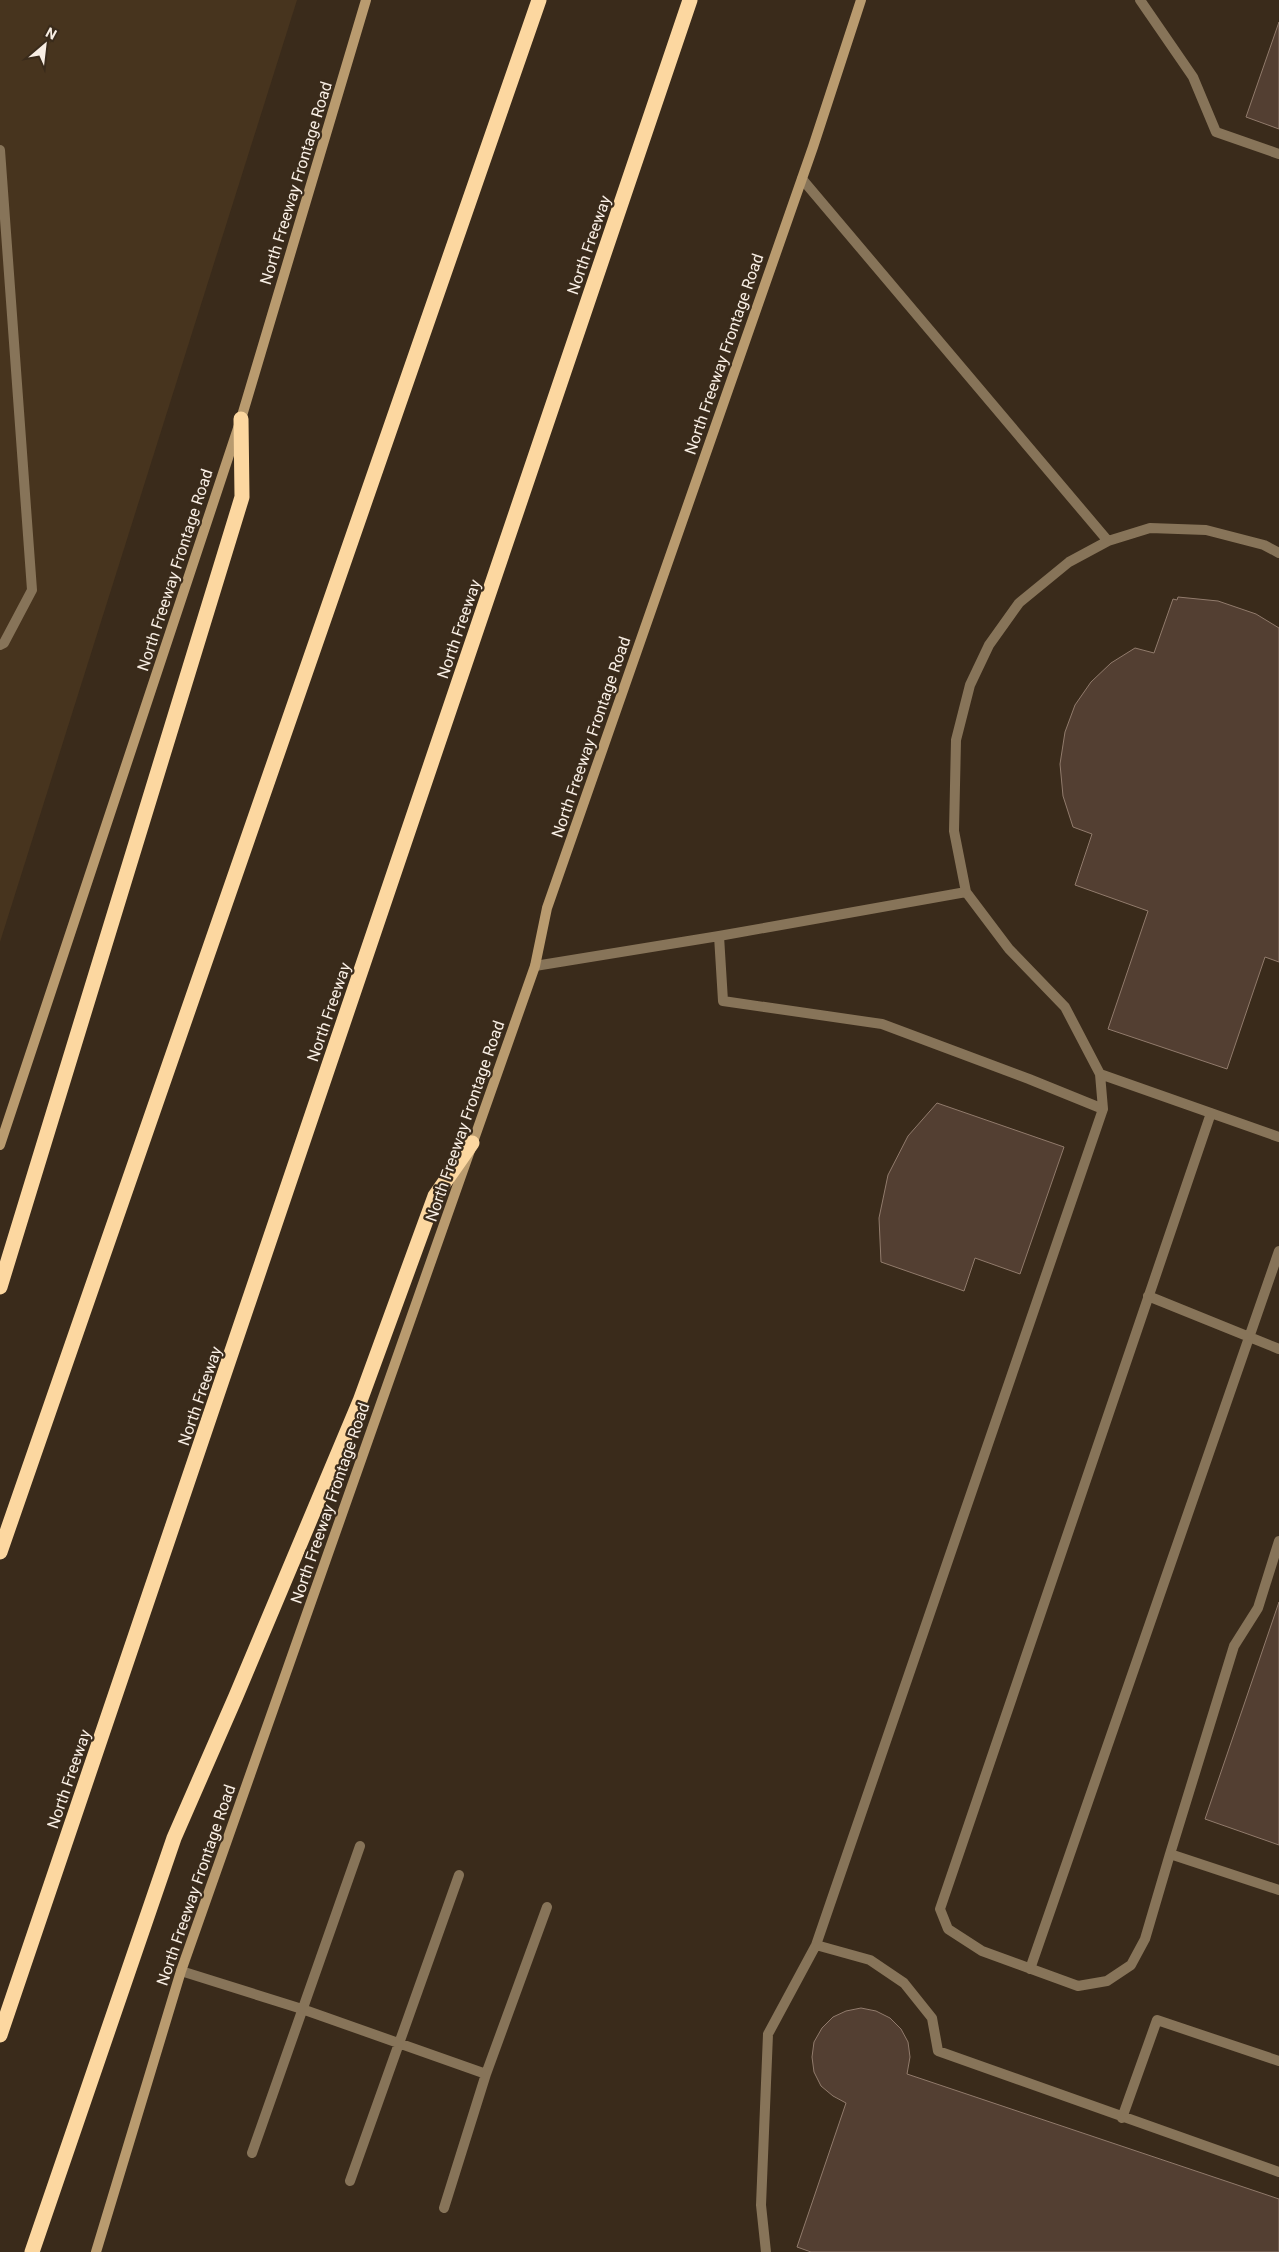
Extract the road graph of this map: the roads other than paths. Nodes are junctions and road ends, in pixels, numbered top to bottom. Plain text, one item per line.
1 (366, 0) edge
2 (539, 0) edge
3 (690, 0) edge
4 (861, 0) edge
5 (1140, 0) edge
6 (0, 150) edge
7 (1279, 154) edge
8 (802, 179) junction
9 (241, 419) junction
10 (1108, 541) junction
11 (1279, 553) edge
12 (0, 645) edge
13 (966, 892) junction
14 (719, 936) junction
15 (535, 966) junction
16 (1100, 1074) junction
17 (1103, 1109) junction
18 (1211, 1113) junction
19 (1279, 1137) edge
20 (472, 1143) junction
21 (0, 1145) edge
22 (1279, 1251) edge
23 (0, 1287) edge
24 (1148, 1296) junction
25 (1248, 1338) junction
26 (1279, 1349) edge
27 (1279, 1541) edge
28 (0, 1552) edge
29 (360, 1846) dead end
30 (1170, 1854) junction
31 (459, 1875) dead end
32 (1279, 1890) edge
33 (547, 1907) dead end
34 (816, 1944) junction
35 (1030, 1969) junction
36 (182, 1970) junction
37 (302, 2008) junction
38 (0, 2035) edge
39 (398, 2043) junction
40 (1279, 2061) edge
41 (486, 2074) junction
42 (1122, 2118) junction
43 (252, 2153) dead end
44 (1279, 2172) edge
45 (350, 2182) dead end
46 (444, 2208) dead end
47 (32, 2252) edge
48 (96, 2252) edge
49 (766, 2252) edge

1 - 9 main road, North Freeway Frontage Road
2 - 28 highway
3 - 38 highway, North Freeway
4 - 8 main road, North Freeway Frontage Road
5 - 7 lane
6 - 12 lane
8 - 10 lane
8 - 15 main road, North Freeway Frontage Road
9 - 21 main road, North Freeway Frontage Road
9 - 23 highway
10 - 11 lane
10 - 13 lane
13 - 14 lane
13 - 16 lane
14 - 15 lane
14 - 17 lane
15 - 20 main road, North Freeway Frontage Road
16 - 17 lane
16 - 18 lane
17 - 34 lane
18 - 19 lane
18 - 24 lane
20 - 36 main road, North Freeway Frontage Road
20 - 47 highway
22 - 25 lane
24 - 25 lane
24 - 35 lane
25 - 26 lane
25 - 35 lane
27 - 30 lane
29 - 37 lane
30 - 32 lane
30 - 35 lane
31 - 39 lane
33 - 41 lane
34 - 42 lane
34 - 49 lane
36 - 37 lane
36 - 48 main road, North Freeway Frontage Road
37 - 39 lane
37 - 43 lane
39 - 41 lane
39 - 45 lane
40 - 42 lane
41 - 46 lane
42 - 44 lane

